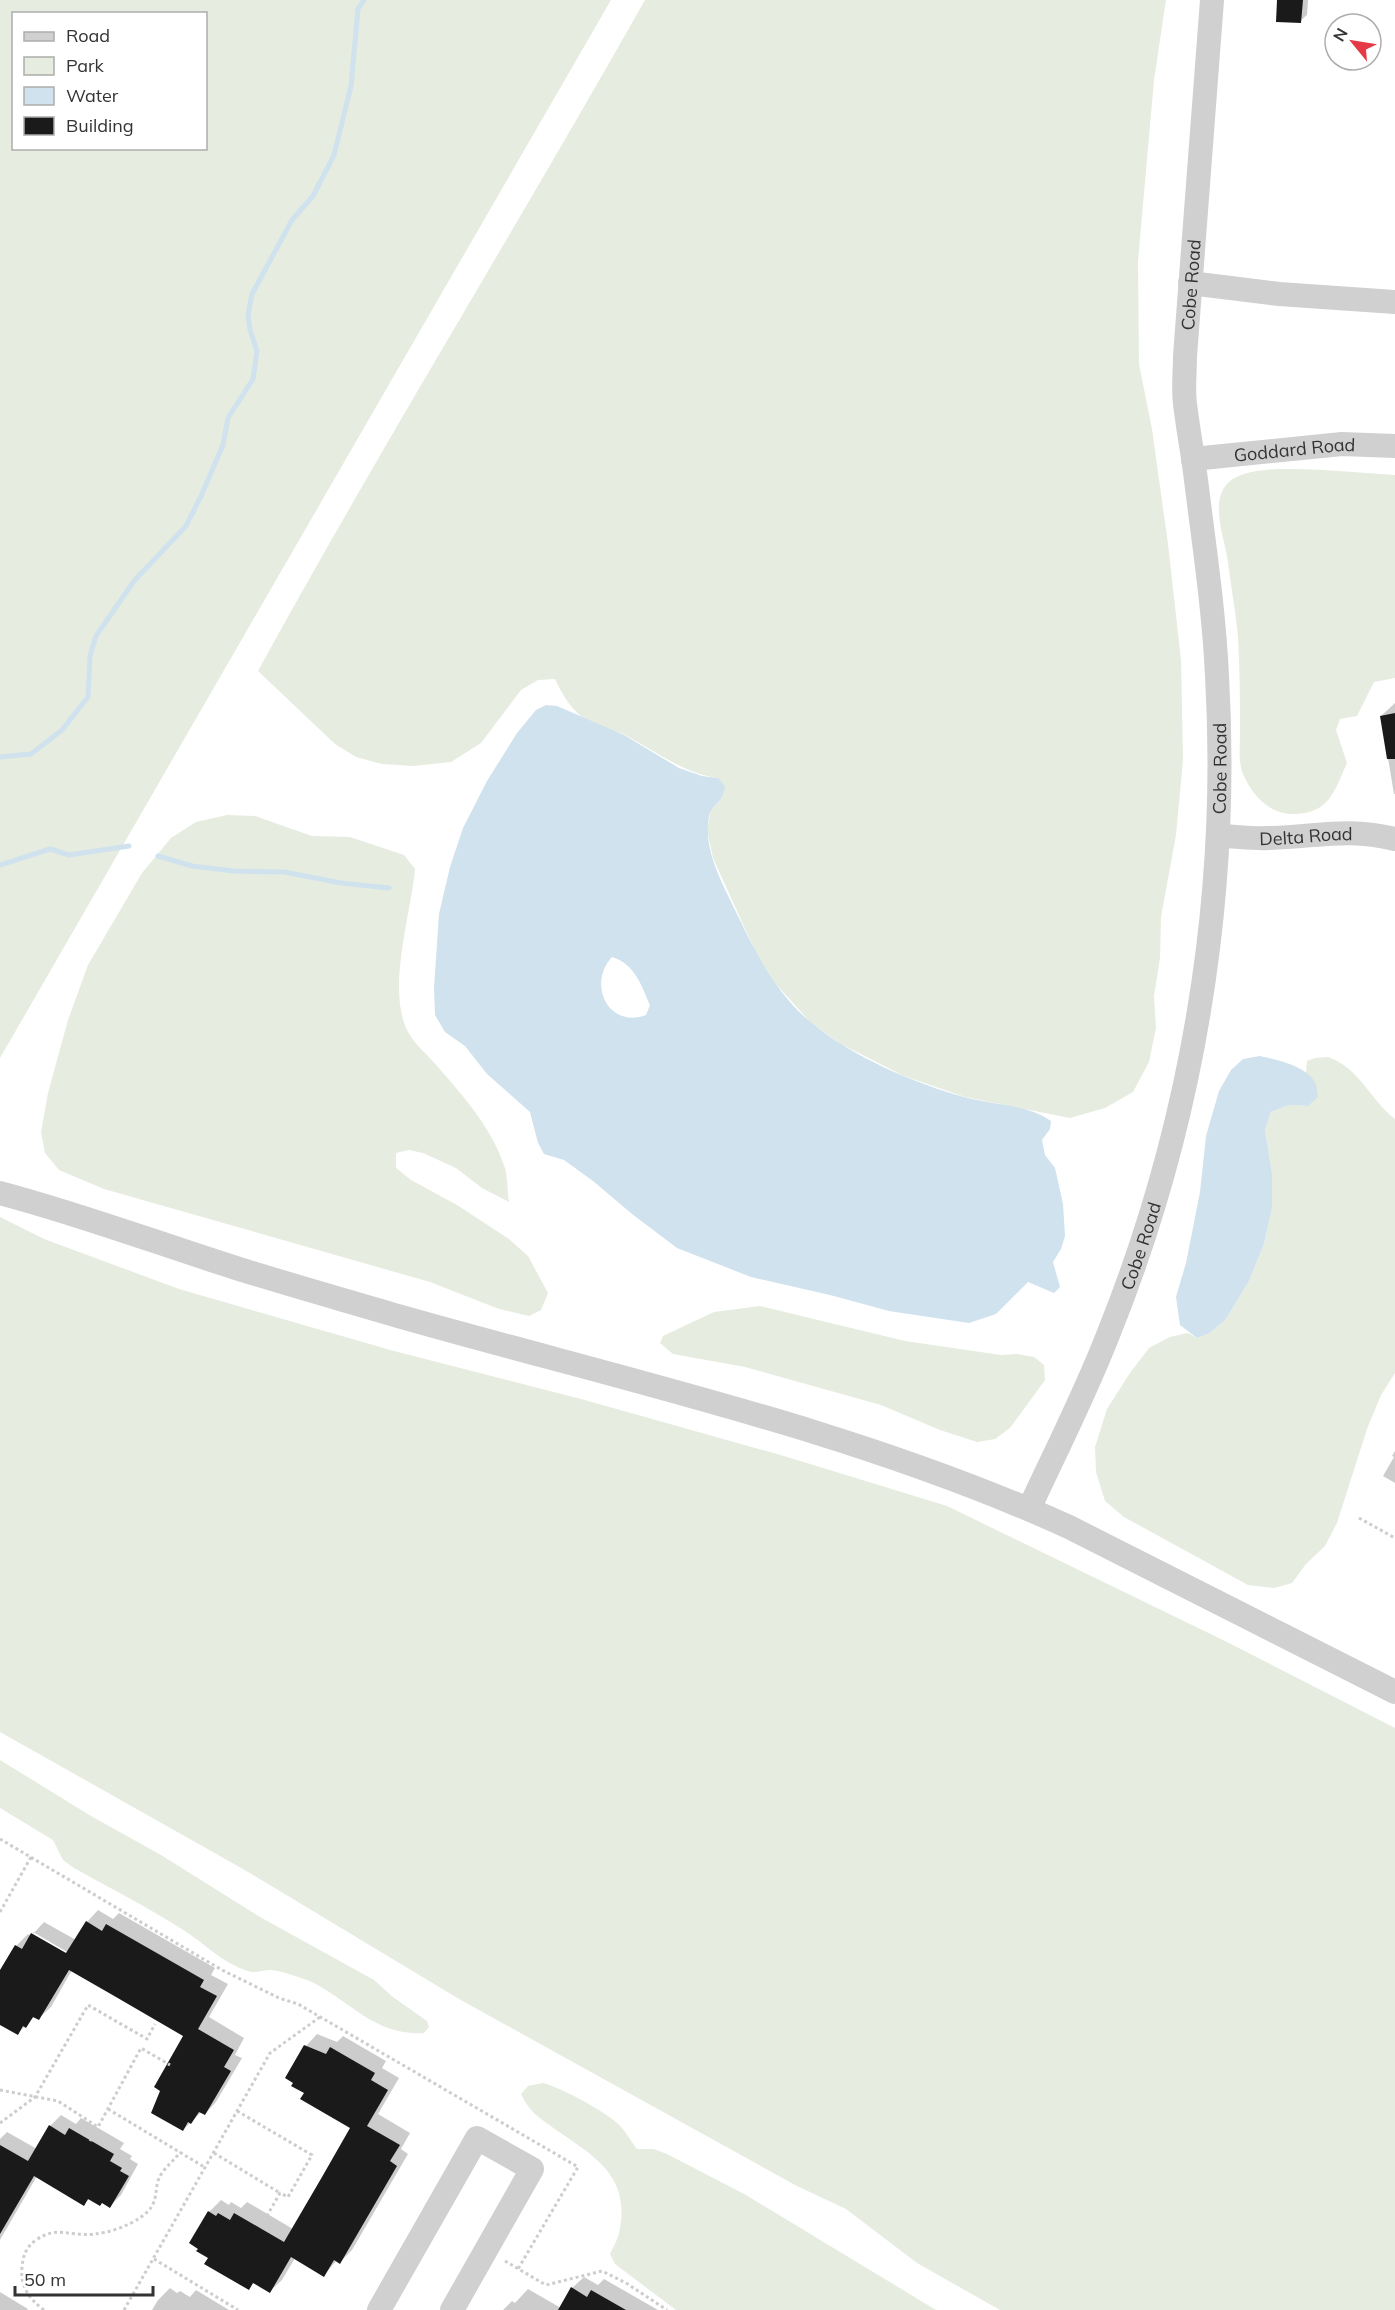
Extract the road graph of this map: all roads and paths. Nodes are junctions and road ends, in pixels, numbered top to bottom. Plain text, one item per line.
1 (1212, 0) edge
2 (1190, 283) junction
3 (1395, 302) edge
4 (1395, 446) edge
5 (1193, 459) junction
6 (1218, 836) junction
7 (1395, 839) edge
8 (0, 1182) edge
9 (0, 1193) edge
10 (54, 1207) junction
11 (1029, 1509) junction
12 (1359, 1518) dead end
13 (1395, 1538) edge
14 (1395, 1692) edge
15 (0, 1839) edge
16 (31, 1857) junction
17 (0, 1912) edge
18 (321, 2017) junction
19 (155, 2024) dead end
20 (147, 2038) junction
21 (141, 2048) junction
22 (170, 2065) dead end
23 (0, 2090) edge
24 (35, 2097) junction
25 (108, 2109) junction
26 (237, 2111) junction
27 (0, 2124) edge
28 (98, 2127) junction
29 (90, 2141) dead end
30 (180, 2152) junction
31 (214, 2153) junction
32 (206, 2168) junction
33 (280, 2193) junction
34 (260, 2228) dead end
35 (486, 2250) junction
36 (154, 2259) junction
37 (518, 2269) junction
38 (44, 2310) edge
39 (124, 2310) edge
40 (238, 2310) edge
41 (379, 2310) edge
42 (452, 2310) edge
43 (667, 2310) edge

1 - 2 street, Cobe Road
2 - 3 street
2 - 5 street, Cobe Road
4 - 5 street, Goddard Road
5 - 6 street, Cobe Road
6 - 7 street, Delta Road
6 - 11 street, Cobe Road
8 - 10 street
9 - 10 street
10 - 11 street
11 - 14 street
12 - 13 path
15 - 16 path
16 - 17 path
16 - 18 path
18 - 26 path
18 - 37 path
19 - 20 path
20 - 21 path
20 - 24 path
21 - 22 path
21 - 25 path
23 - 24 path
24 - 27 path
24 - 28 path
25 - 28 path
25 - 30 path
26 - 31 path
26 - 33 path
28 - 29 path
30 - 32 path
30 - 38 path
31 - 32 path
31 - 33 path
32 - 36 path
33 - 34 path
35 - 37 path
35 - 41 street
35 - 42 street
36 - 39 path
36 - 40 path
37 - 43 path

